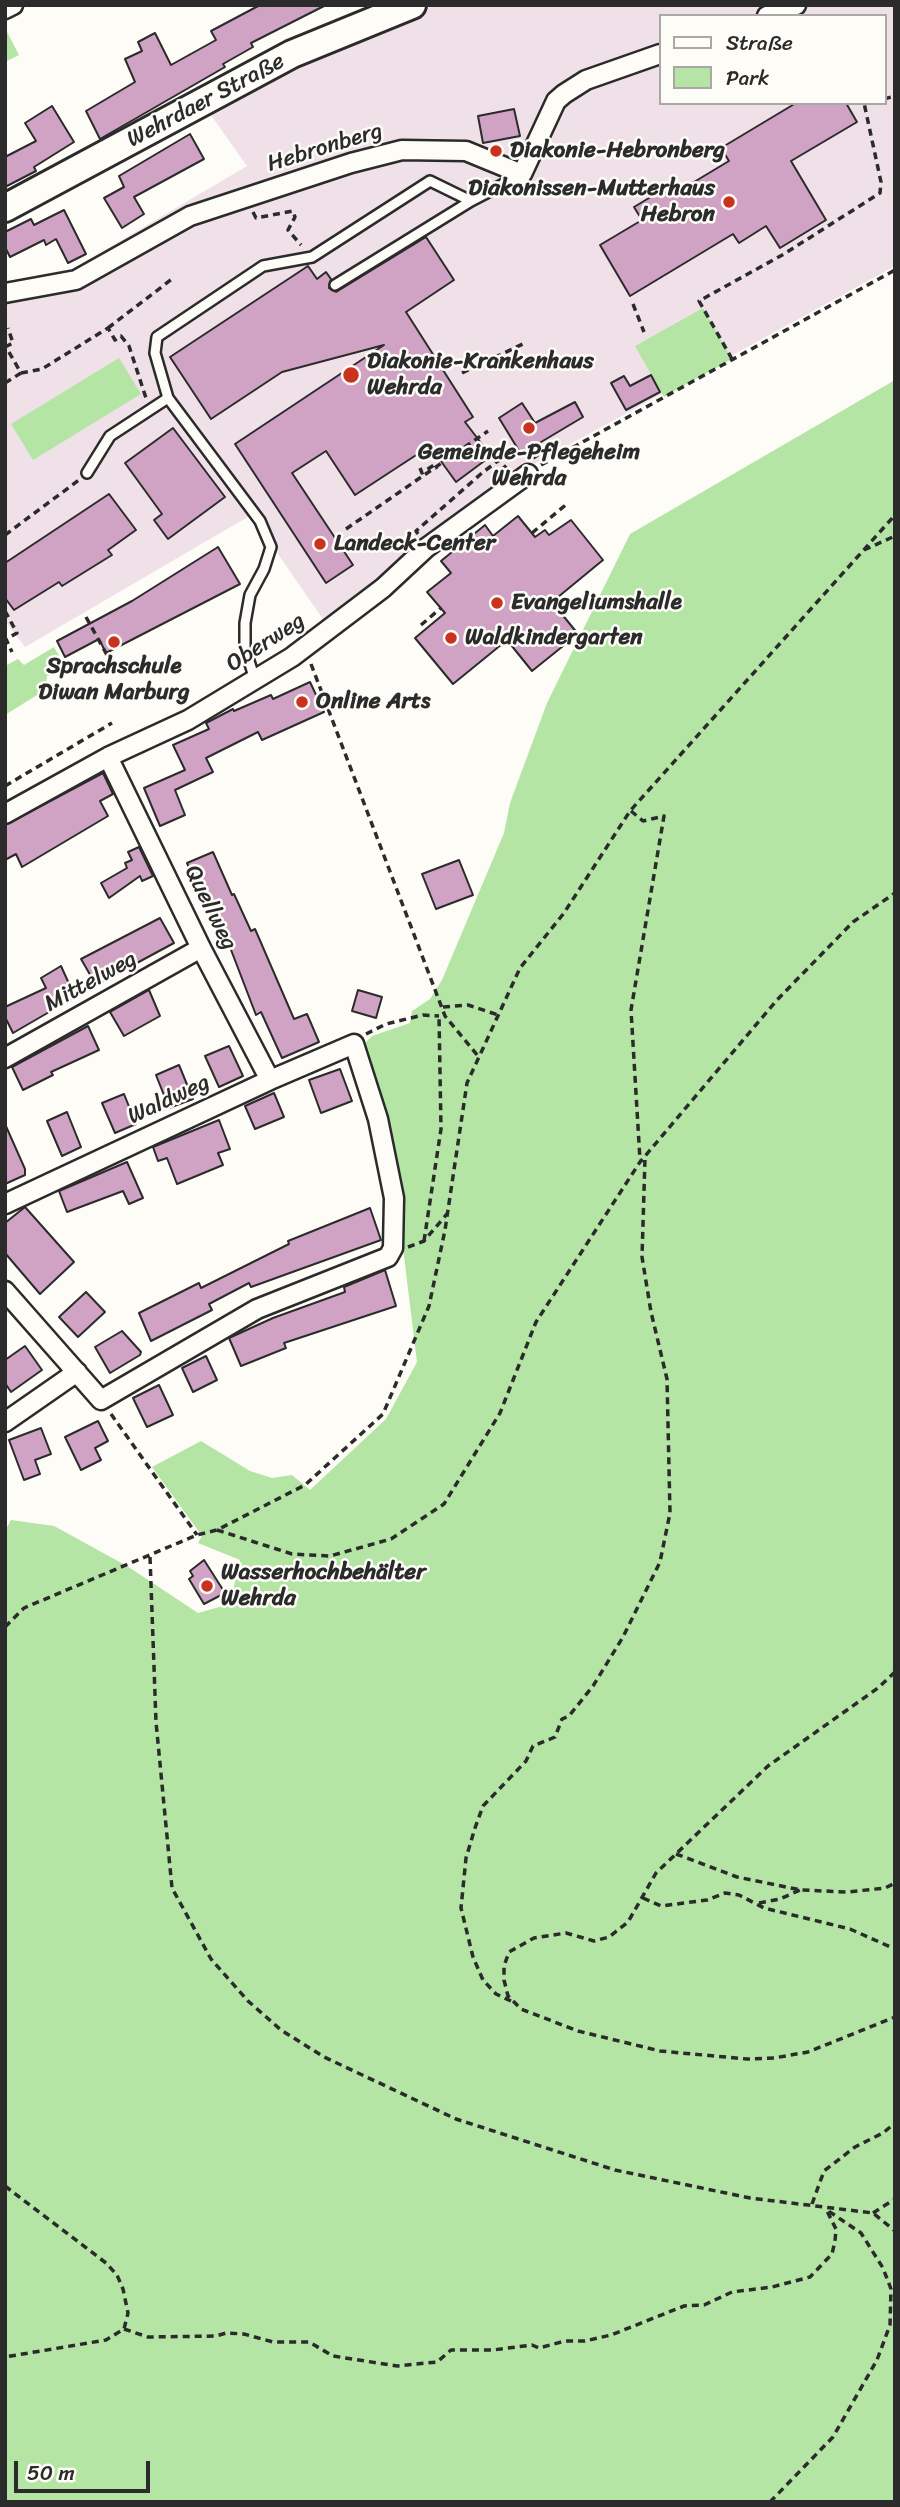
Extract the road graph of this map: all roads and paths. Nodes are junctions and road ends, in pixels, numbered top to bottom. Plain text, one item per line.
1 (13, 5) edge
2 (412, 5) edge
3 (796, 5) edge
4 (5, 9) edge
5 (771, 14) edge
6 (659, 54) edge
7 (864, 105) edge
8 (522, 174) junction
9 (264, 192) junction
10 (471, 201) junction
11 (5, 208) edge
12 (288, 230) dead end
13 (895, 270) edge
14 (172, 279) dead end
15 (335, 285) dead end
16 (5, 293) edge
17 (633, 304) dead end
18 (8, 328) dead end
19 (108, 328) junction
20 (643, 332) dead end
21 (525, 343) dead end
22 (6, 347) edge
23 (732, 359) junction
24 (22, 373) junction
25 (462, 373) dead end
26 (5, 383) edge
27 (168, 398) junction
28 (150, 410) junction
29 (488, 430) dead end
30 (499, 460) dead end
31 (420, 468) dead end
32 (437, 469) junction
33 (87, 473) joint
34 (528, 474) joint
35 (568, 503) dead end
36 (895, 515) edge
37 (346, 529) dead end
38 (532, 533) dead end
39 (5, 536) edge
40 (895, 536) edge
41 (426, 548) junction
42 (862, 551) junction
43 (441, 608) dead end
44 (5, 611) edge
45 (86, 617) dead end
46 (421, 625) dead end
47 (305, 648) junction
48 (12, 652) dead end
49 (112, 664) dead end
50 (255, 680) junction
51 (111, 723) dead end
52 (108, 757) junction
53 (5, 786) edge
54 (631, 811) junction
55 (5, 814) edge
56 (895, 893) edge
57 (201, 948) junction
58 (442, 1007) junction
59 (498, 1015) junction
60 (439, 1016) junction
61 (445, 1016) junction
62 (354, 1044) junction
63 (478, 1056) junction
64 (5, 1058) edge
65 (270, 1080) junction
66 (645, 1156) junction
67 (640, 1162) junction
68 (5, 1204) edge
69 (447, 1214) junction
70 (5, 1291) edge
71 (77, 1372) junction
72 (101, 1400) junction
73 (5, 1422) edge
74 (217, 1530) junction
75 (197, 1535) junction
76 (150, 1556) junction
77 (5, 1627) edge
78 (895, 1672) edge
79 (676, 1854) junction
80 (895, 1883) edge
81 (801, 1890) junction
82 (642, 1898) junction
83 (759, 1903) junction
84 (895, 1949) edge
85 (516, 2003) junction
86 (895, 2017) edge
87 (895, 2123) edge
88 (5, 2186) edge
89 (895, 2199) edge
90 (812, 2204) junction
91 (826, 2209) junction
92 (873, 2213) junction
93 (895, 2231) edge
94 (124, 2329) junction
95 (5, 2357) edge
96 (770, 2502) edge

1 - 4 street
2 - 11 main road, Wehrdaer Straße
3 - 5 street
6 - 8 street
7 - 23 path
8 - 9 street, Hebronberg
8 - 10 lane
9 - 12 path
9 - 16 street, Hebronberg
10 - 15 lane
10 - 27 lane
13 - 23 path
14 - 19 path
17 - 20 path
18 - 22 path
19 - 24 path
19 - 28 path
21 - 25 path
22 - 24 path
23 - 34 path
24 - 26 path
27 - 28 lane
27 - 50 lane
28 - 33 lane
29 - 32 path
30 - 41 path
31 - 32 path
32 - 37 path
33 - 39 path
34 - 41 street, Oberweg
35 - 38 path
36 - 42 path
40 - 42 path
41 - 47 street, Oberweg
42 - 54 path
43 - 46 path
44 - 48 path
45 - 49 path
47 - 50 street, Oberweg
47 - 58 path
50 - 52 street, Oberweg
51 - 53 path
52 - 55 street, Oberweg
52 - 57 street, Quellweg
54 - 59 path
54 - 67 path
56 - 66 path
57 - 64 street, Mittelweg
57 - 65 street, Quellweg
58 - 59 path
58 - 61 path
59 - 63 path
60 - 61 path
60 - 62 path
60 - 69 path
61 - 63 path
62 - 65 street, Waldweg
62 - 72 street
63 - 69 path
65 - 68 street, Waldweg
66 - 67 path
66 - 85 path
67 - 74 path
69 - 74 path
70 - 71 street
71 - 72 street
71 - 73 street
72 - 75 path
74 - 75 path
75 - 76 path
76 - 77 path
76 - 90 path
78 - 79 path
79 - 81 path
79 - 82 path
80 - 81 path
81 - 83 path
82 - 83 path
82 - 85 path
83 - 84 path
85 - 86 path
87 - 90 path
88 - 94 path
89 - 92 path
90 - 91 path
90 - 92 path
91 - 94 path
91 - 96 path
92 - 93 path
94 - 95 path

